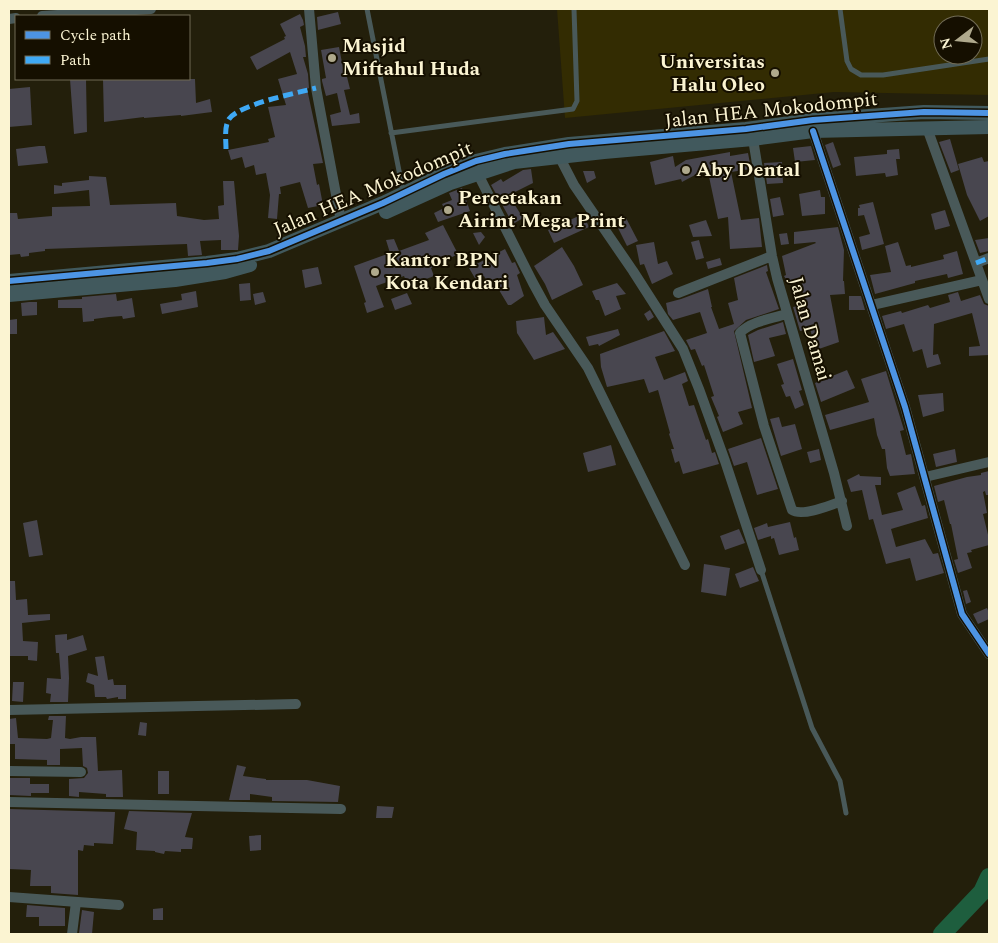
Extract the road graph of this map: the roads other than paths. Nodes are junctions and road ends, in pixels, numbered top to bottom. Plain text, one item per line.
1 (151, 9) edge
2 (308, 9) edge
3 (367, 9) edge
4 (574, 9) edge
5 (840, 9) edge
6 (66, 11) edge
7 (47, 15) edge
8 (989, 59) edge
9 (922, 112) junction
10 (989, 113) edge
11 (989, 127) edge
12 (927, 128) junction
13 (813, 131) junction
14 (391, 133) junction
15 (753, 139) junction
16 (617, 145) junction
17 (559, 156) junction
18 (478, 174) junction
19 (404, 194) junction
20 (342, 221) junction
21 (772, 256) junction
22 (989, 258) edge
23 (976, 263) junction
24 (199, 270) junction
25 (982, 280) junction
26 (9, 281) edge
27 (678, 293) dead end
28 (9, 295) edge
29 (989, 299) edge
30 (872, 305) junction
31 (787, 314) junction
32 (989, 462) edge
33 (925, 477) junction
34 (842, 501) junction
35 (848, 526) dead end
36 (684, 564) dead end
37 (761, 570) joint
38 (989, 654) edge
39 (296, 704) dead end
40 (9, 710) edge
41 (9, 771) edge
42 (81, 772) dead end
43 (9, 802) edge
44 (341, 808) dead end
45 (846, 813) dead end
46 (9, 897) edge
47 (76, 902) junction
48 (119, 905) dead end
49 (72, 934) edge

1 - 6 street
2 - 20 street
3 - 14 lane
4 - 14 lane
5 - 8 lane
6 - 7 street
9 - 10 street, Jalan HEA Mokodompit
9 - 12 street
9 - 16 street, Jalan HEA Mokodompit
11 - 12 street, Jalan HEA Mokodompit
12 - 13 street, Jalan HEA Mokodompit
12 - 23 street
13 - 15 street, Jalan HEA Mokodompit
13 - 30 street
14 - 19 lane
15 - 16 street, Jalan HEA Mokodompit
15 - 21 street, Jalan Damai
16 - 17 street, Jalan HEA Mokodompit
16 - 19 street, Jalan HEA Mokodompit
17 - 18 street, Jalan HEA Mokodompit
17 - 37 street
18 - 24 street, Jalan HEA Mokodompit
18 - 36 street
19 - 20 street, Jalan HEA Mokodompit
20 - 24 street, Jalan HEA Mokodompit
21 - 27 street
21 - 31 street, Jalan Damai
22 - 23 street
23 - 25 street
24 - 26 street, Jalan HEA Mokodompit
24 - 28 street, Jalan HEA Mokodompit
25 - 29 street
25 - 30 street
30 - 33 street
31 - 34 street, Jalan Damai
31 - 34 street
32 - 33 street
33 - 38 street
34 - 35 street, Jalan Damai
37 - 45 lane
39 - 40 street
41 - 42 street
43 - 44 street
46 - 47 street
47 - 48 street
47 - 49 street

